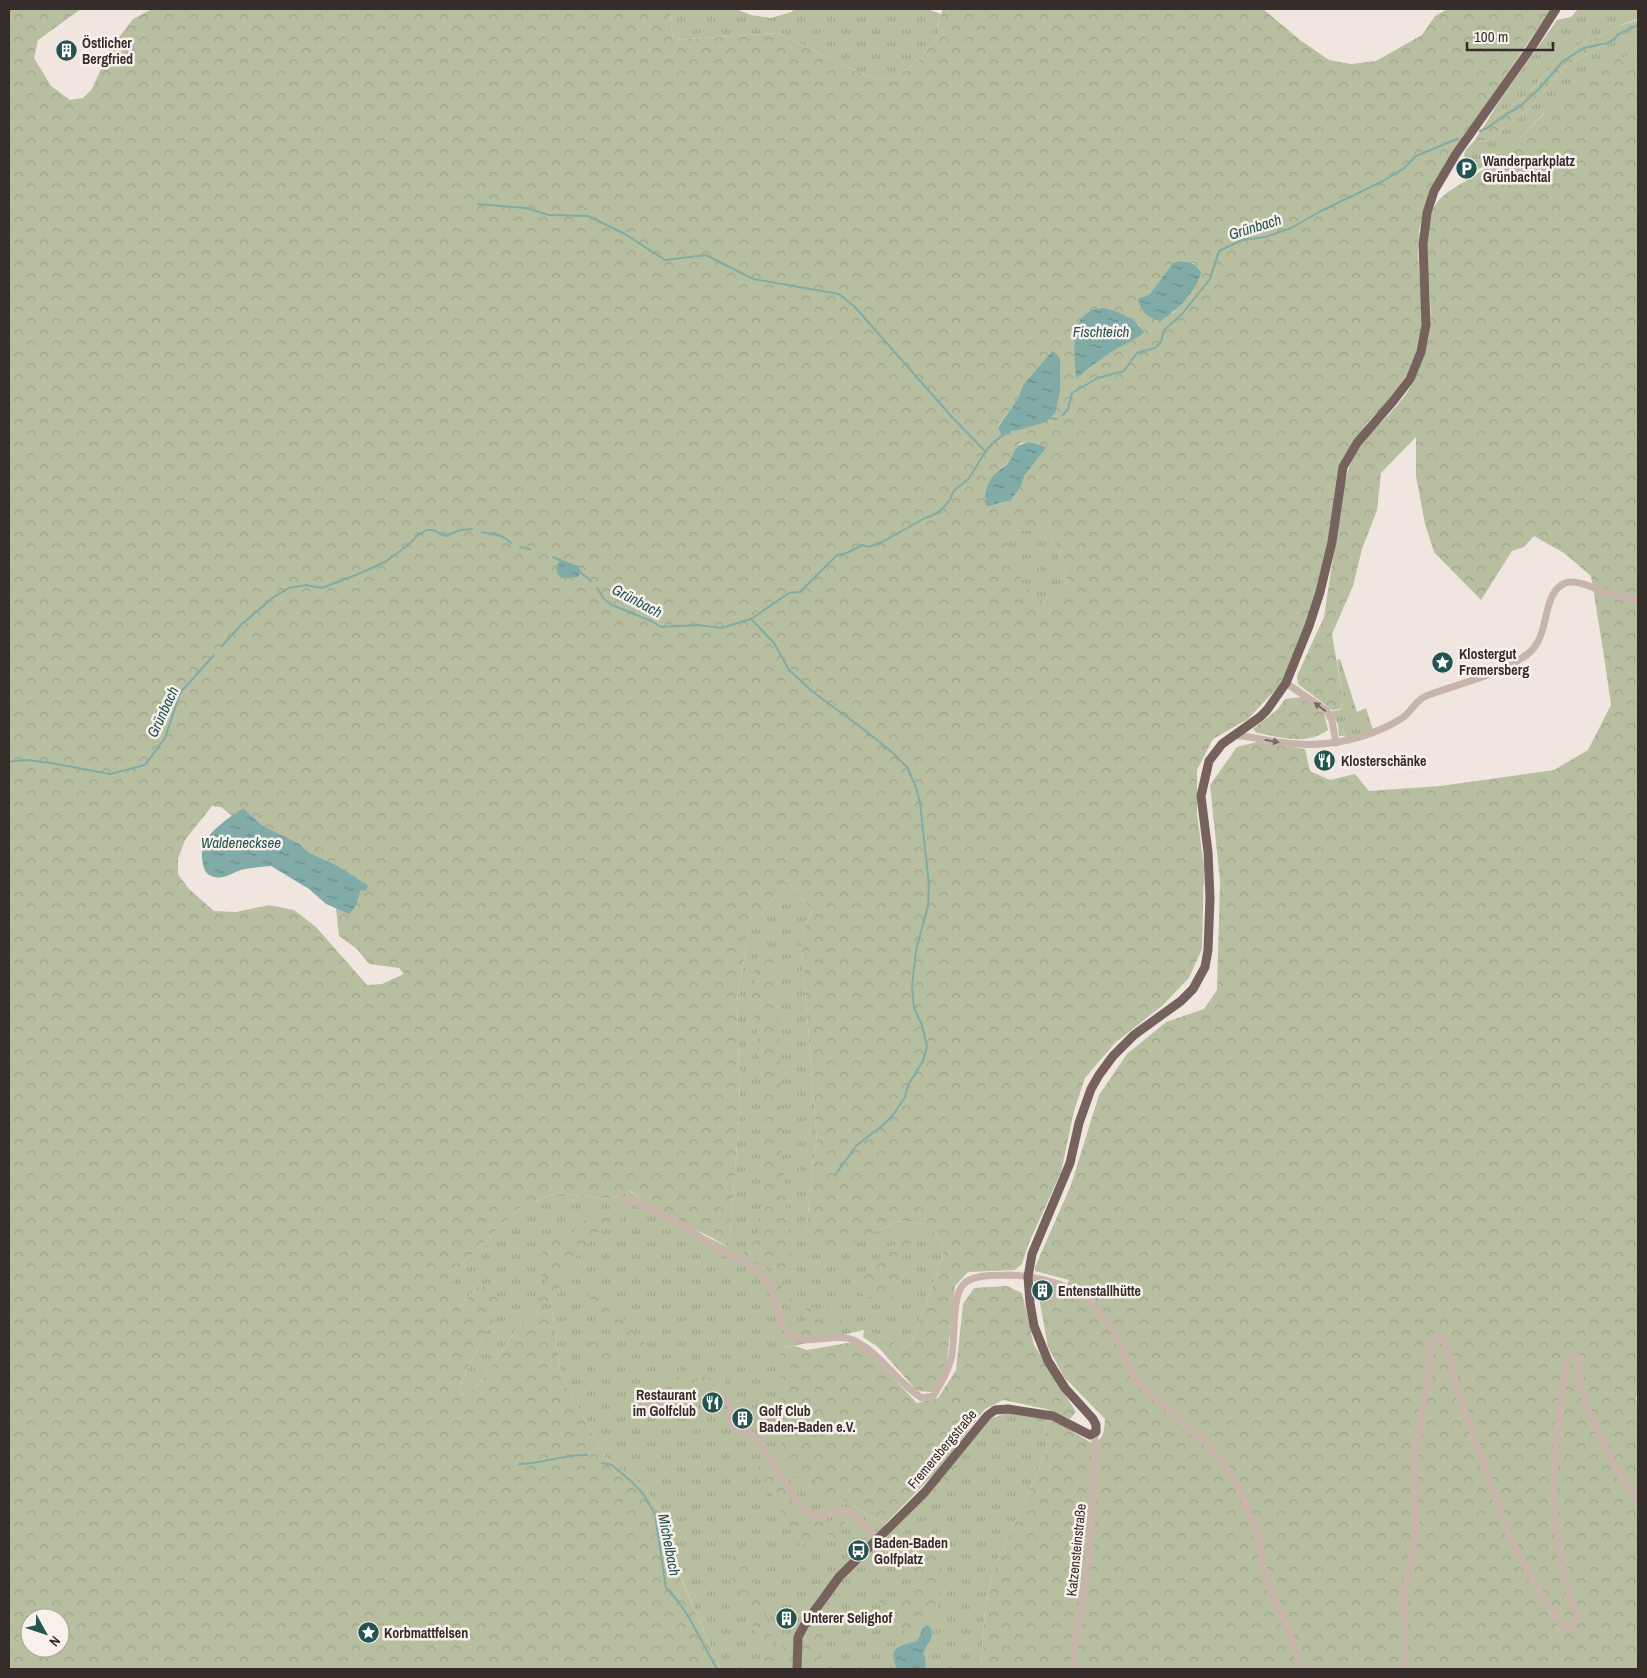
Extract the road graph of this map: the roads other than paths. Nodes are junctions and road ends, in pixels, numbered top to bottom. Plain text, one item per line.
1 (1556, 9) edge
2 (1638, 599) edge
3 (1286, 683) junction
4 (1237, 733) junction
5 (1336, 743) junction
6 (620, 1199) dead end
7 (1028, 1277) junction
8 (726, 1397) dead end
9 (1094, 1434) junction
10 (1638, 1500) edge
11 (878, 1538) junction
12 (797, 1669) edge
13 (1075, 1669) edge
14 (1302, 1669) edge
15 (1405, 1669) edge

1 - 3 main road
2 - 5 street
3 - 4 main road
5 -> 3 street
4 -> 5 street
4 - 7 main road
6 - 7 street
7 - 9 main road
7 - 14 street
8 - 11 street
9 - 11 main road, Fremersbergstraße
9 - 13 street, Katzensteinstraße
10 - 15 street
11 - 12 main road, Fremersbergstraße

